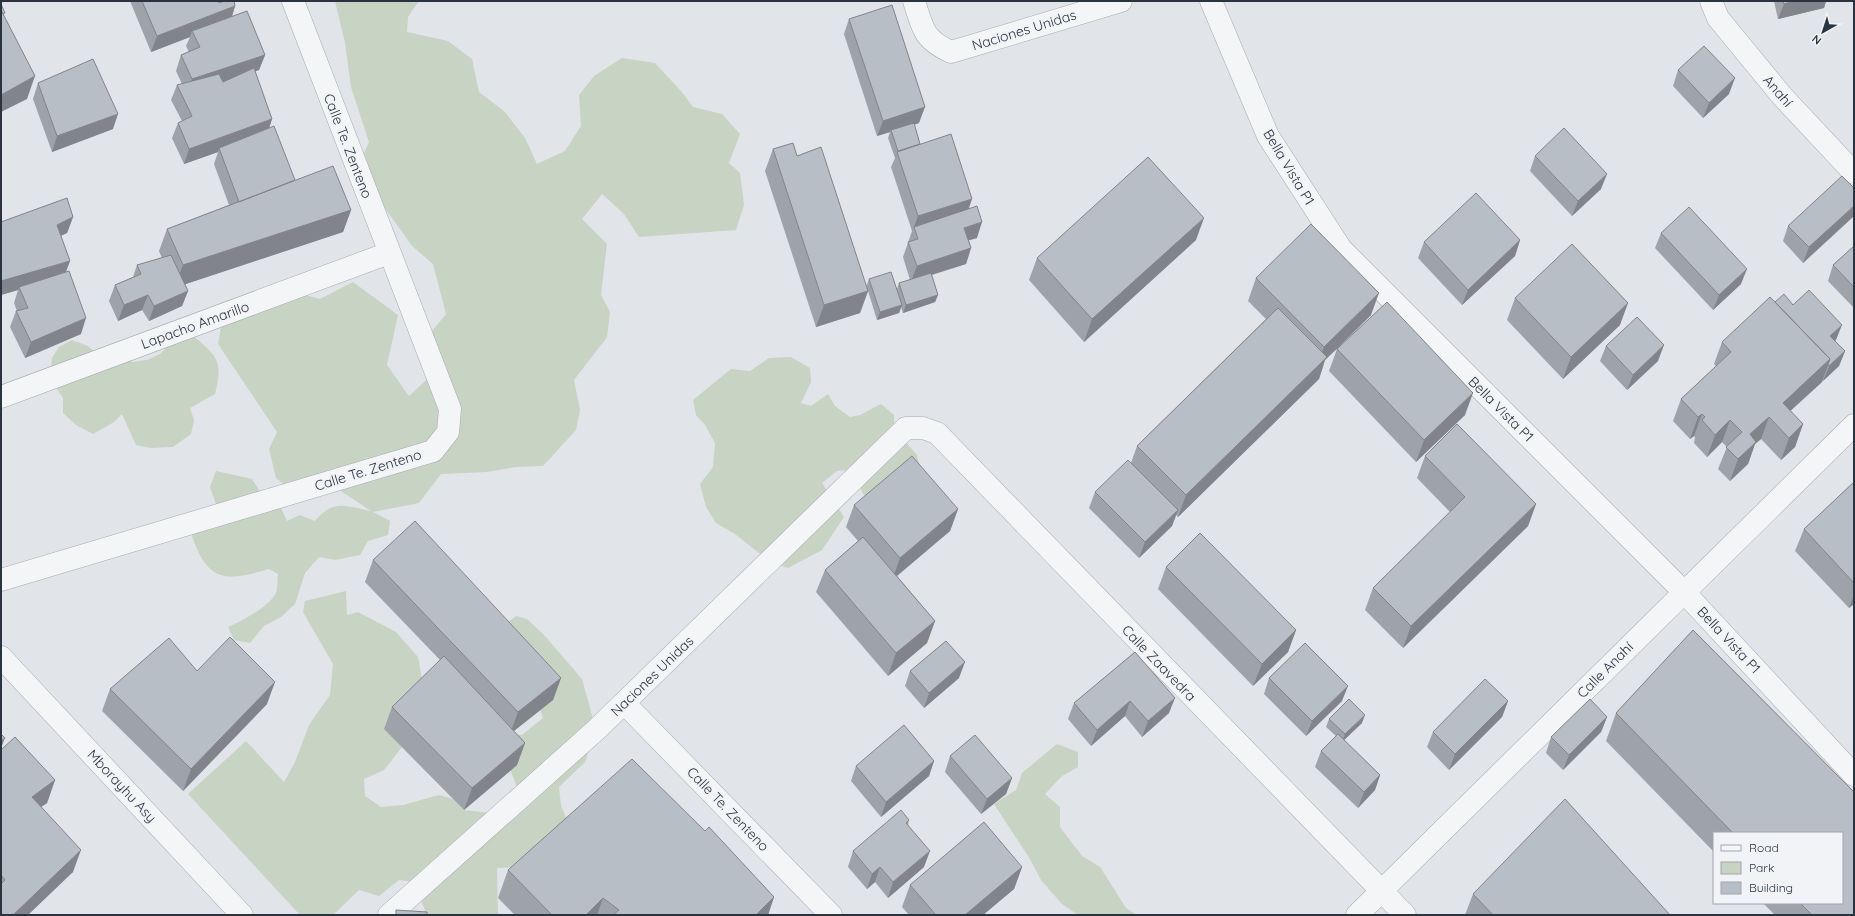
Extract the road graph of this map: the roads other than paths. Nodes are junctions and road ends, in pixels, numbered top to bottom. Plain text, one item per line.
1 (293, 1) edge
2 (914, 1) edge
3 (1121, 1) edge
4 (1211, 1) edge
5 (1711, 1) edge
6 (1854, 173) edge
7 (389, 253) junction
8 (1, 397) edge
9 (1854, 425) edge
10 (906, 428) joint
11 (1, 580) edge
12 (1684, 592) junction
13 (1, 657) edge
14 (624, 703) junction
15 (1854, 775) edge
16 (1382, 891) junction
17 (242, 915) edge
18 (389, 915) edge
19 (831, 915) edge
20 (1357, 915) edge
21 (1405, 915) edge

1 - 7 street, Calle Te. Zenteno
2 - 3 street, Naciones Unidas
4 - 12 street, Bella Vista P1
5 - 6 street, Anahí
7 - 8 street, Lapacho Amarillo
7 - 11 street, Calle Te. Zenteno
9 - 12 street, Calle Anahí
10 - 14 street, Naciones Unidas
10 - 16 street, Calle Zaavedra
12 - 15 street, Bella Vista P1
12 - 16 street, Calle Anahí
13 - 17 street, Mborayhu Asy
14 - 18 street, Naciones Unidas
14 - 19 street, Calle Te. Zenteno
16 - 20 street, Calle Anahí
16 - 21 street, Calle Zaavedra

